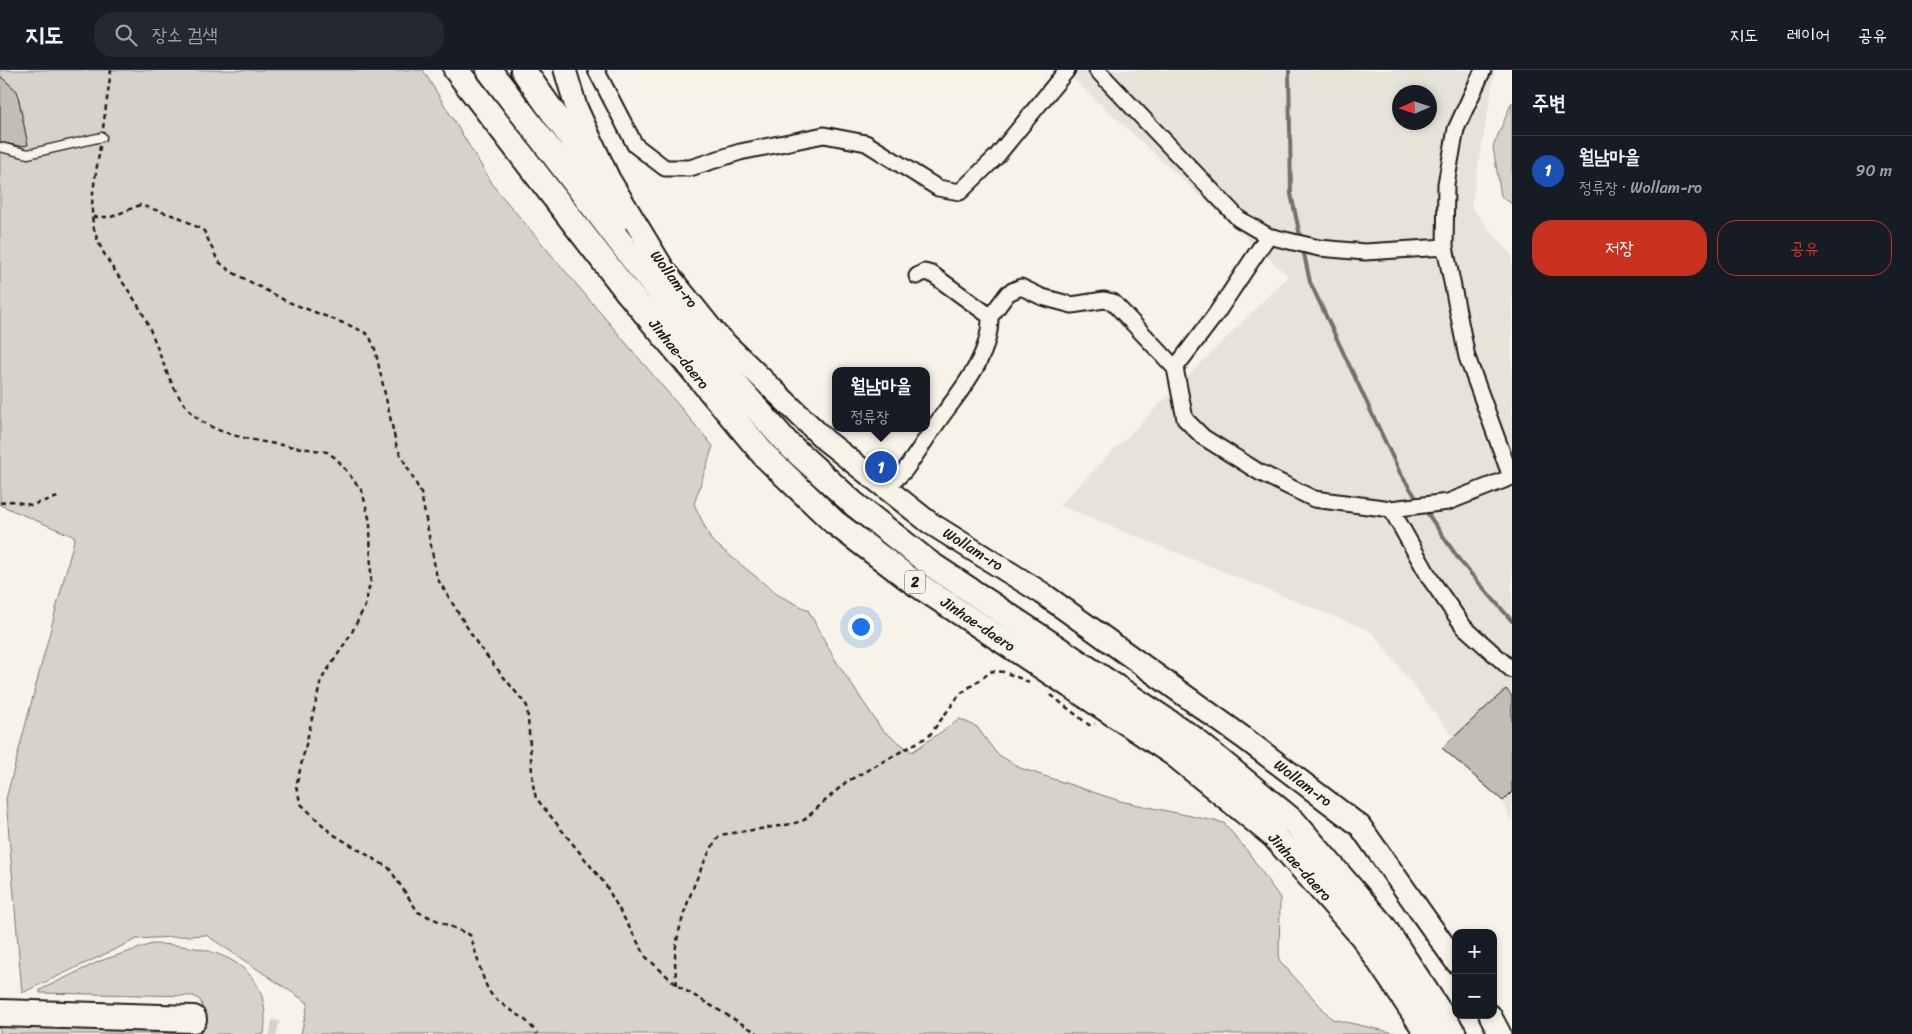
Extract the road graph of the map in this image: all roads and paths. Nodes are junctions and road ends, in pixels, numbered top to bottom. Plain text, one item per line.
1 (111, 70) edge
2 (456, 70) edge
3 (489, 70) edge
4 (523, 70) edge
5 (565, 70) edge
6 (596, 70) edge
7 (1067, 70) edge
8 (1098, 70) edge
9 (1483, 70) edge
10 (102, 137) junction
11 (0, 147) edge
12 (93, 217) junction
13 (1268, 236) junction
14 (1445, 247) junction
15 (633, 259) junction
16 (917, 276) dead end
17 (990, 314) junction
18 (1175, 368) junction
19 (1511, 477) edge
20 (881, 484) junction
21 (58, 496) dead end
22 (0, 503) edge
23 (1391, 509) junction
24 (1512, 670) edge
25 (1036, 684) dead end
26 (1044, 690) dead end
27 (1103, 723) dead end
28 (1452, 956) edge
29 (678, 986) junction
30 (0, 1013) edge
31 (193, 1019) tunnel mouth
32 (1492, 1019) edge
33 (537, 1034) edge
34 (759, 1034) edge
35 (1428, 1034) edge
36 (1454, 1034) edge
37 (1500, 1034) edge

1 - 10 path
2 - 35 highway, Jinhae-daero / 2
3 - 15 highway, Jinhae-daero / 2
4 - 15 highway
5 - 20 main road, Wollam-ro
6 - 7 street
8 - 13 street
9 - 14 street
10 - 11 lane
10 - 12 path
12 - 29 path
12 - 33 path
13 - 14 street
13 - 18 street
14 - 19 street
15 - 36 highway, Jinhae-daero / 2
16 - 17 street
17 - 18 street
17 - 20 street
18 - 23 street
19 - 23 street
20 - 28 main road, Wollam-ro
21 - 22 path
23 - 24 street
25 - 29 path
26 - 27 path
29 - 34 path
30 - 31 highway
32 - 37 main road

